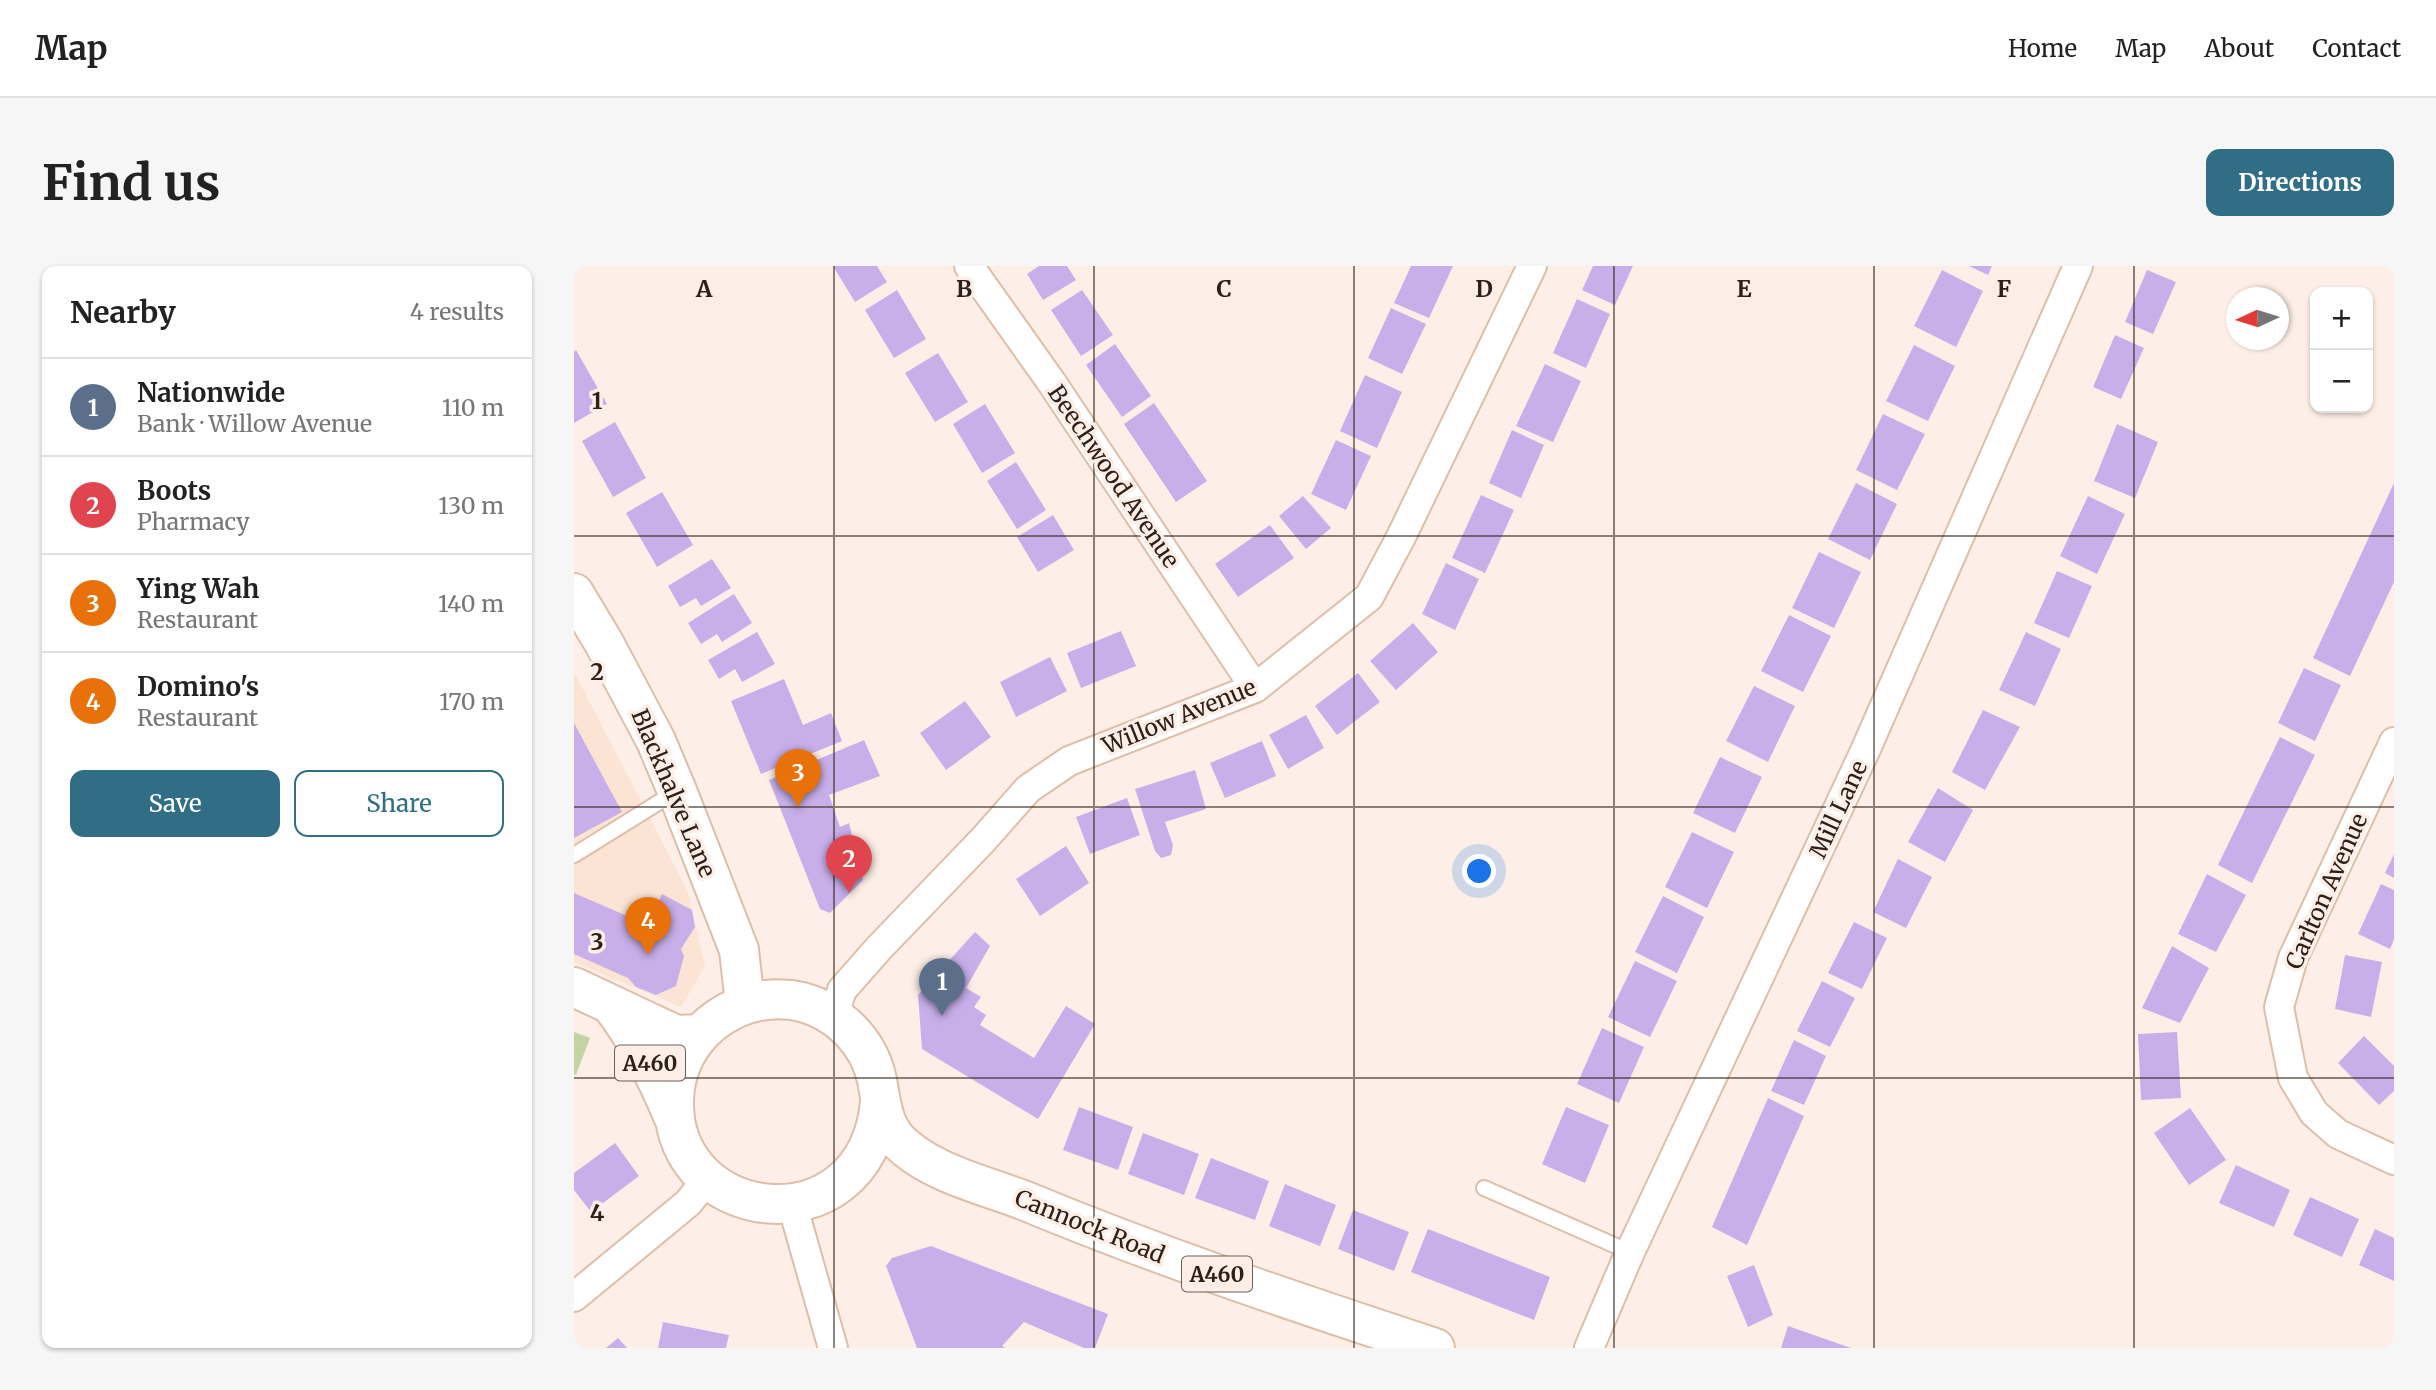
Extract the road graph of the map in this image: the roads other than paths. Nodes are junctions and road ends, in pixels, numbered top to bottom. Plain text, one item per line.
1 (969, 266) edge
2 (1532, 266) edge
3 (2078, 266) edge
4 (574, 593) edge
5 (1255, 688) junction
6 (2394, 742) edge
7 (677, 791) junction
8 (574, 855) edge
9 (574, 987) edge
10 (745, 1004) junction
11 (611, 1005) junction
12 (833, 1016) junction
13 (700, 1034) junction
14 (880, 1102) junction
15 (677, 1127) junction
16 (2394, 1160) edge
17 (946, 1171) junction
18 (708, 1178) junction
19 (839, 1184) junction
20 (1484, 1188) dead end
21 (792, 1204) junction
22 (1630, 1252) junction
23 (574, 1297) edge
24 (833, 1348) edge
25 (1435, 1348) edge
26 (1589, 1348) edge

1 - 5 street, Beechwood Avenue
2 - 5 street, Willow Avenue
3 - 22 street, Mill Lane
4 - 7 main road, Blackhalve Lane
5 - 12 street, Willow Avenue
6 - 16 street, Carlton Avenue
7 - 8 lane
7 - 10 main road, Blackhalve Lane
9 - 11 main road, A460
10 - 12 main road
10 - 13 main road
11 - 13 main road, A460
11 - 15 main road, A460
12 - 14 main road
13 - 15 main road
14 - 17 main road, A460
14 - 19 main road
15 - 18 main road
17 - 19 main road, A460
17 - 25 main road, Cannock Road / A460
18 - 21 main road
18 - 23 street
19 - 21 main road
20 - 22 lane
21 - 24 street
22 - 26 street, Mill Lane

